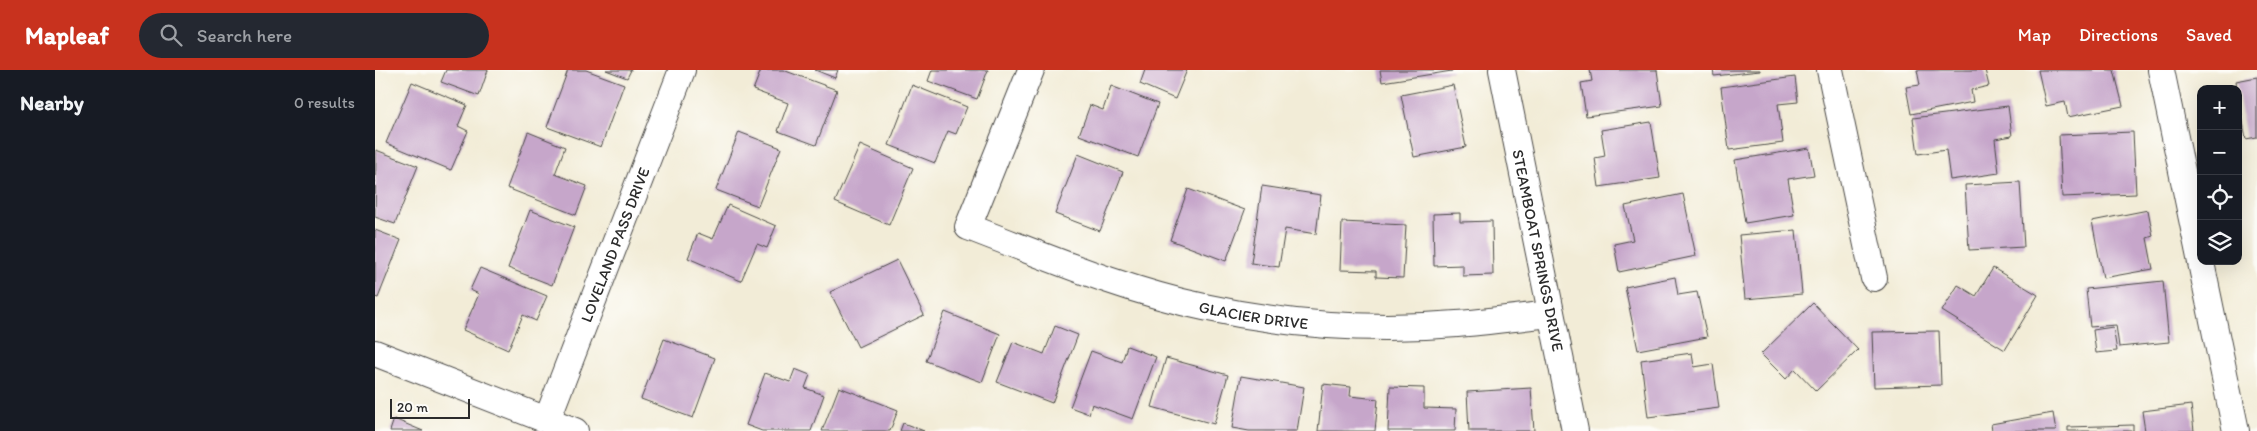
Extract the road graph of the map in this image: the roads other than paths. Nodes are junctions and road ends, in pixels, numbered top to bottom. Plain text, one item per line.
1 (682, 70) edge
2 (1031, 70) edge
3 (1502, 70) edge
4 (1830, 70) edge
5 (2161, 70) edge
6 (1874, 278) dead end
7 (1551, 314) junction
8 (375, 353) edge
9 (547, 420) junction
10 (575, 431) edge
11 (1575, 431) edge
12 (2236, 431) edge

1 - 9 street, LOVELAND PASS DRIVE
2 - 7 street, GLACIER DRIVE
3 - 7 street, STEAMBOAT SPRINGS DRIVE
4 - 6 street
5 - 12 street
7 - 11 street, STEAMBOAT SPRINGS DRIVE
8 - 9 street
9 - 10 street

